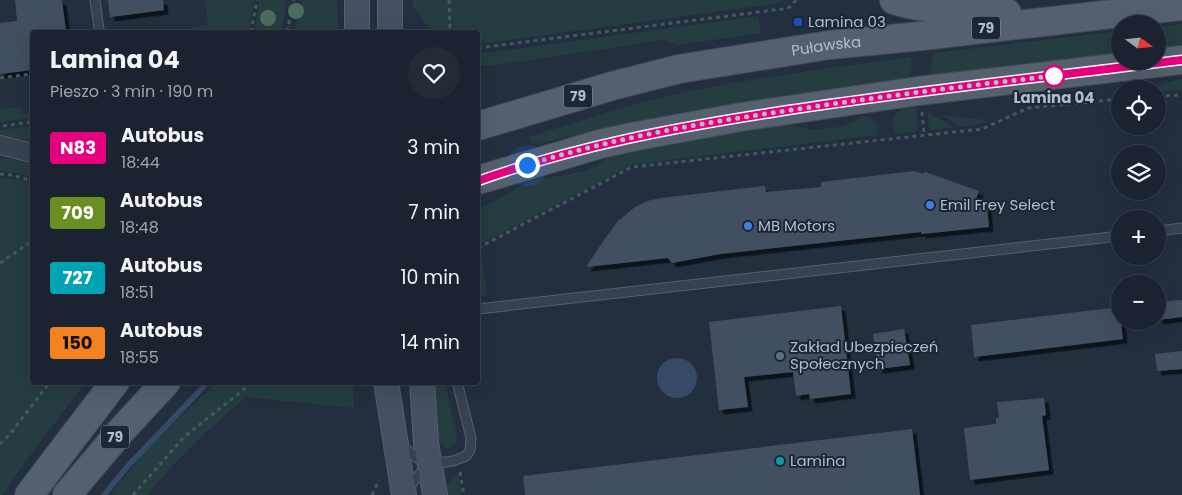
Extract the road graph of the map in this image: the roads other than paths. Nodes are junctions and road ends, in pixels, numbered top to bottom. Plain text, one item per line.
1 (95, 0) edge
2 (357, 0) edge
3 (390, 0) edge
4 (894, 0) edge
5 (1182, 6) edge
6 (1060, 20) junction
7 (99, 29) dead end
8 (357, 30) edge
9 (390, 30) edge
10 (1182, 60) edge
11 (480, 125) edge
12 (0, 145) edge
13 (30, 152) edge
14 (480, 179) edge
15 (1182, 228) edge
16 (1166, 230) edge
17 (1111, 237) edge
18 (480, 309) edge
19 (113, 385) edge
20 (163, 385) edge
21 (386, 385) edge
22 (422, 385) edge
23 (458, 385) edge
24 (393, 436) junction
25 (429, 464) junction
26 (29, 495) edge
27 (67, 495) edge
28 (405, 495) edge
29 (434, 495) edge

1 - 7 lane
2 - 8 main road
3 - 9 main road
4 - 6 main road
5 - 6 main road, Puławska / 79
6 - 11 main road, Puławska / 79
10 - 14 main road
12 - 13 street
15 - 16 lane
17 - 18 lane
19 - 26 main road, 79
20 - 27 main road, 79
21 - 24 main road
22 - 25 main road
23 - 25 lane
24 - 25 lane
24 - 28 main road
25 - 28 lane
25 - 29 main road

